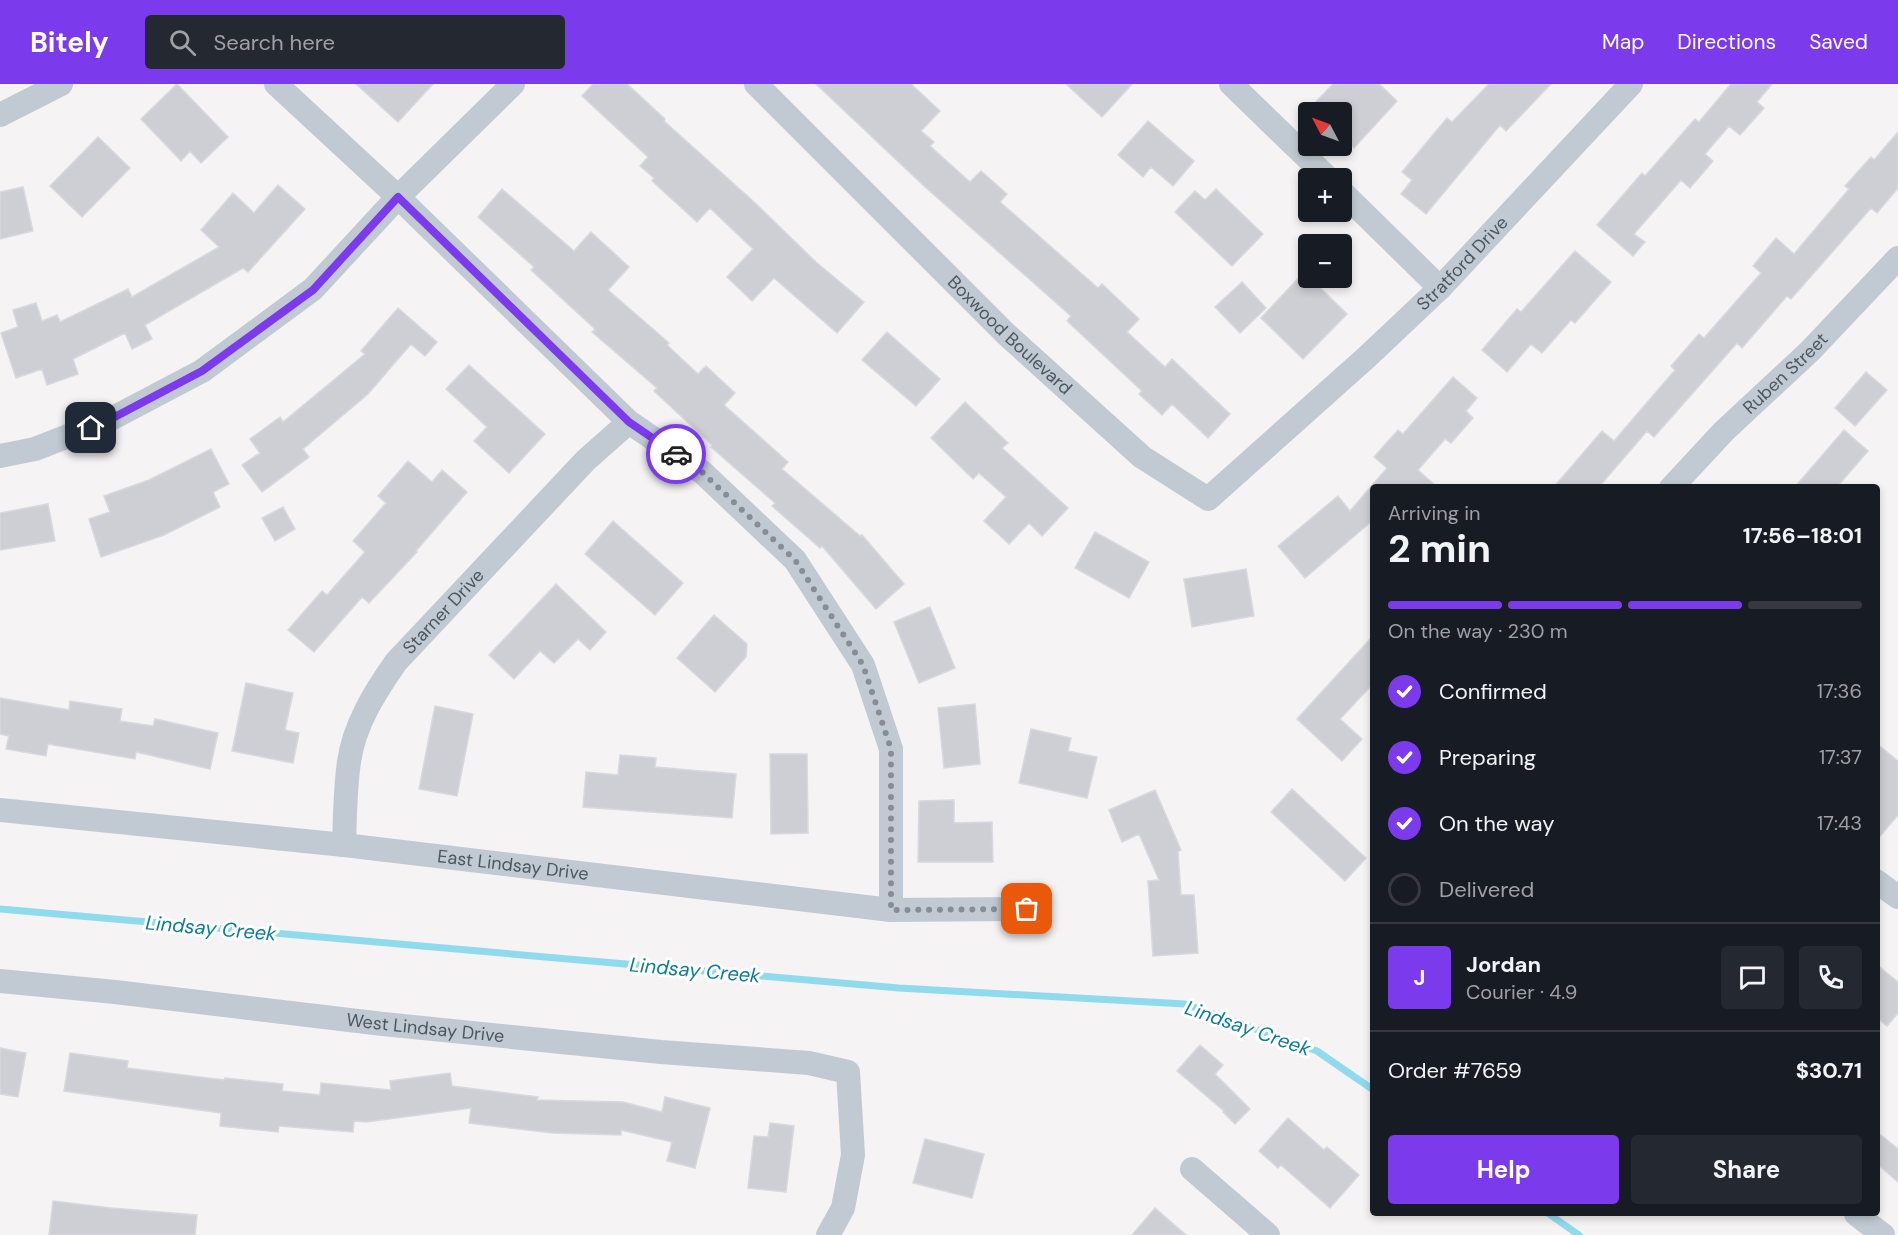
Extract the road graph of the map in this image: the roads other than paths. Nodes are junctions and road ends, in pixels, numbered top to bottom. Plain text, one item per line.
1 (61, 84) edge
2 (276, 84) edge
3 (513, 84) edge
4 (756, 84) edge
5 (1231, 84) edge
6 (1631, 84) edge
7 (0, 115) edge
8 (1318, 168) edge
9 (398, 197) junction
10 (1352, 202) edge
11 (1898, 258) edge
12 (1440, 288) junction
13 (629, 422) junction
14 (1282, 433) joint
15 (0, 456) edge
16 (1675, 484) edge
17 (0, 810) edge
18 (344, 845) junction
19 (1880, 884) edge
20 (1898, 897) edge
21 (1027, 909) dead end
22 (891, 910) junction
23 (0, 981) edge
24 (1192, 1169) dead end
25 (1859, 1216) edge
26 (828, 1235) edge
27 (1268, 1235) edge
28 (1883, 1235) edge

1 - 7 street
2 - 9 street
3 - 9 street
4 - 14 street, Boxwood Boulevard
5 - 8 street
6 - 12 street, Stratford Drive
9 - 13 street
9 - 15 street
10 - 12 street
11 - 16 street, Ruben Street
12 - 14 street, Stratford Drive
13 - 18 street, Starner Drive
13 - 22 street
17 - 18 street, East Lindsay Drive
18 - 22 street, East Lindsay Drive
19 - 20 street
21 - 22 street, East Lindsay Drive
23 - 26 street, West Lindsay Drive
24 - 27 street
25 - 28 street

